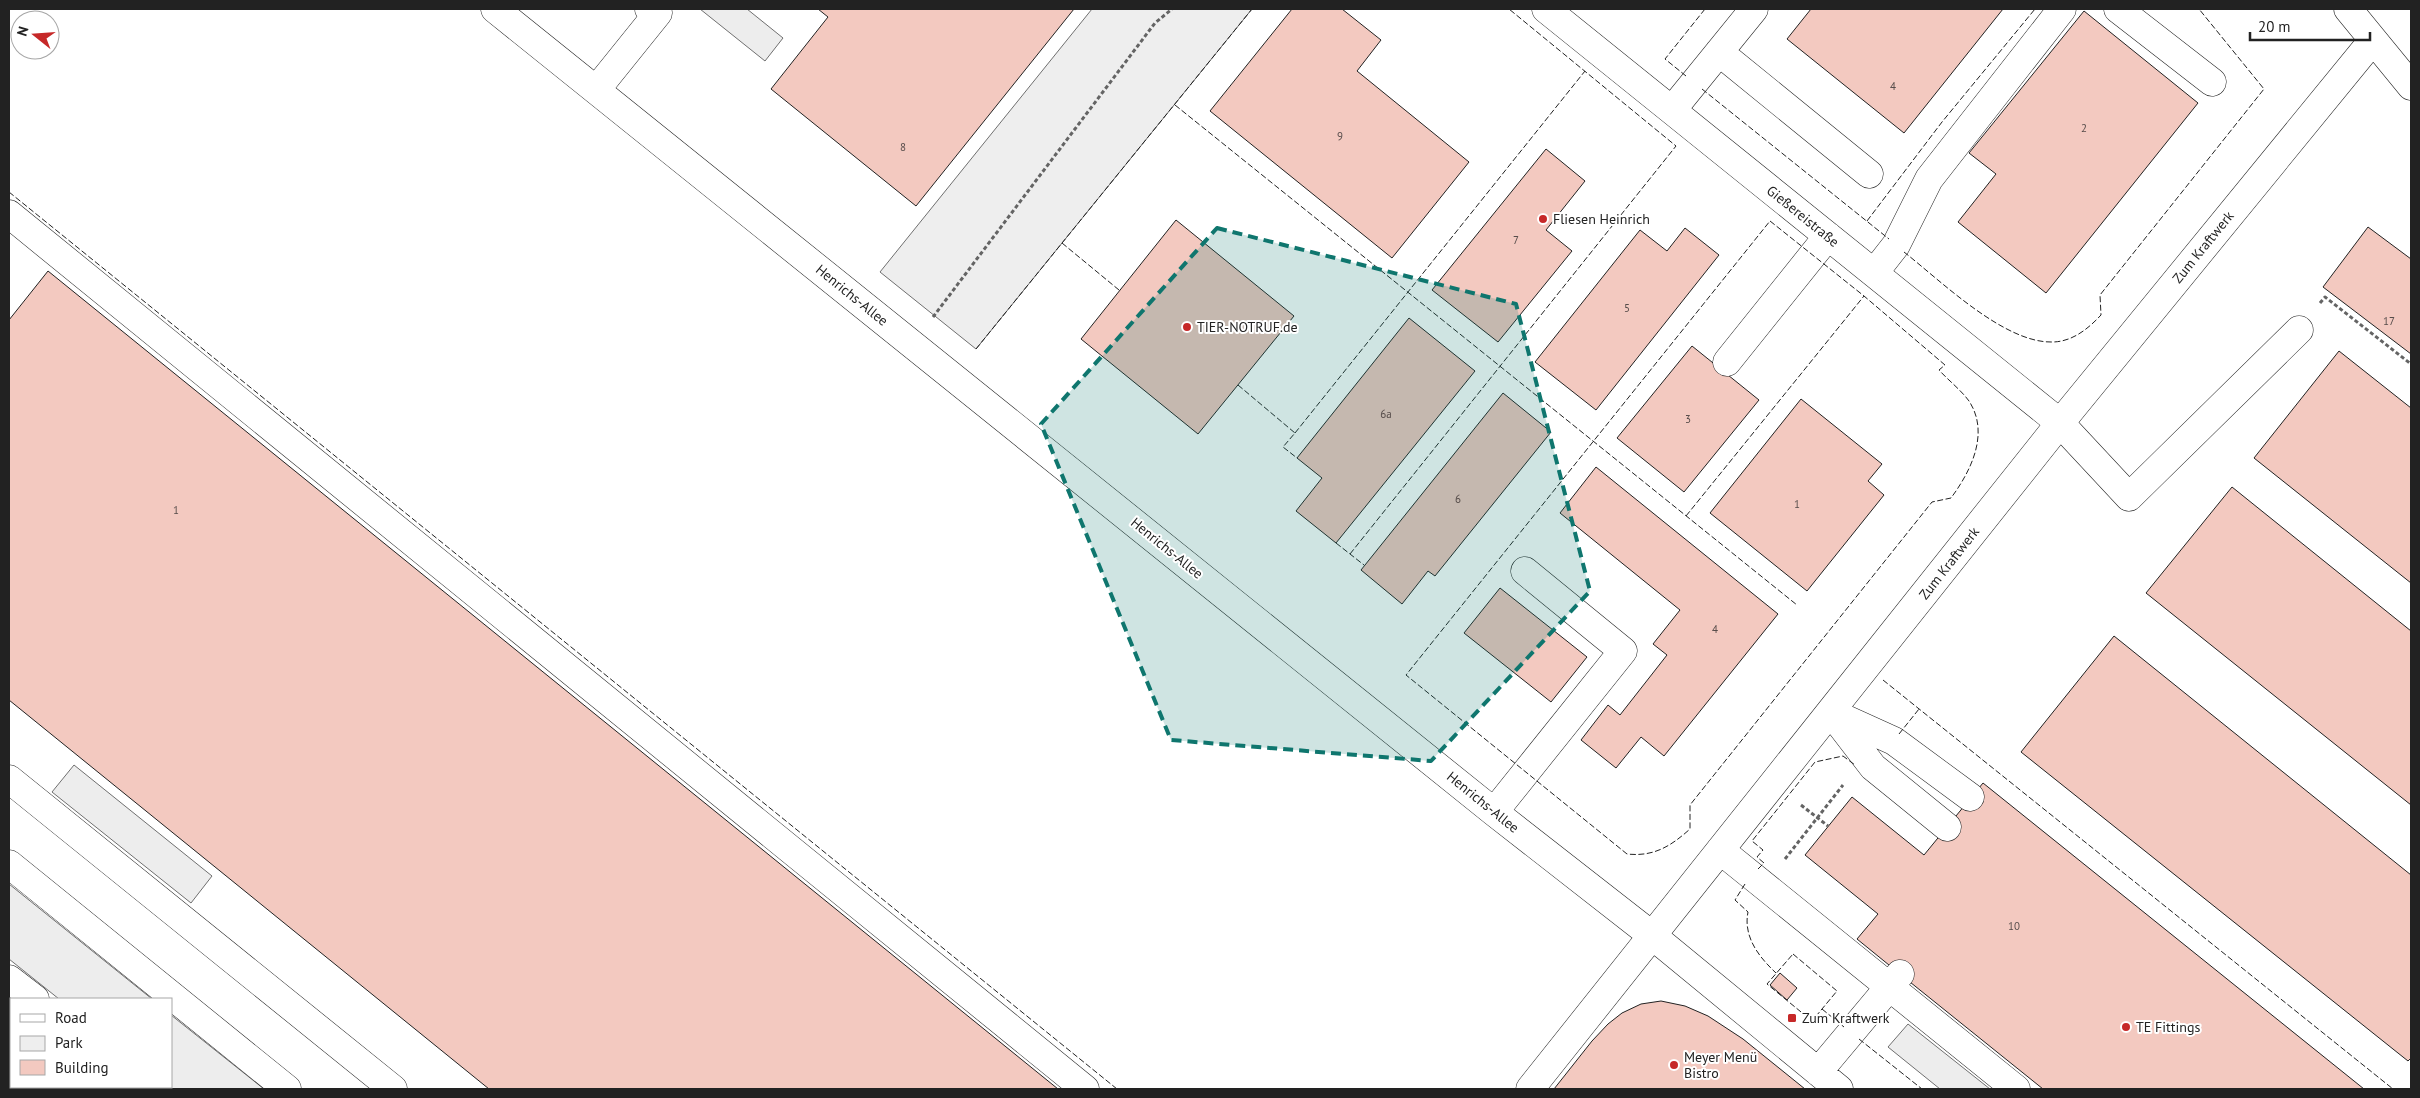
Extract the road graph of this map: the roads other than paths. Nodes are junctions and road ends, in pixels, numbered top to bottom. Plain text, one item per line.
1 (494, 9) edge
2 (649, 9) edge
3 (1546, 9) edge
4 (1754, 9) edge
5 (2062, 9) edge
6 (2118, 9) edge
7 (2348, 9) edge
8 (2373, 40) junction
9 (1719, 52) junction
10 (2212, 82) dead end
11 (2411, 86) edge
12 (596, 90) junction
13 (1672, 110) junction
14 (1869, 174) dead end
15 (9, 214) edge
16 (1828, 236) junction
17 (1874, 273) junction
18 (2298, 330) road end
19 (1727, 362) dead end
20 (2060, 423) junction
21 (1525, 571) dead end
22 (1830, 712) junction
23 (9, 779) edge
24 (1970, 797) dead end
25 (1494, 812) junction
26 (1947, 827) dead end
27 (1720, 850) junction
28 (9, 864) edge
29 (1654, 937) junction
30 (9, 979) edge
31 (1894, 980) junction
32 (33, 998) edge
33 (1818, 1072) junction
34 (287, 1089) edge
35 (393, 1089) edge
36 (1085, 1089) edge
37 (1530, 1089) edge
38 (1839, 1089) edge
39 (2016, 1089) edge

1 - 12 street, Henrichs-Allee
2 - 12 street
3 - 13 street, Gießereistraße
4 - 9 street
5 - 17 street
6 - 10 street
7 - 8 street
8 - 11 street
8 - 20 street, Zum Kraftwerk
9 - 13 street
9 - 14 street
12 - 25 street, Henrichs-Allee
13 - 16 street, Gießereistraße
15 - 36 street
16 - 17 street, Gießereistraße
16 - 19 street
17 - 20 street, Gießereistraße
18 - 20 street, Gießereistraße
20 - 22 street, Zum Kraftwerk
21 - 25 street
22 - 24 street
22 - 26 street
22 - 27 street, Zum Kraftwerk
23 - 35 street
25 - 29 street, Henrichs-Allee
27 - 29 street, Zum Kraftwerk
27 - 31 street
28 - 34 street
29 - 33 street, Henrichs-Allee
29 - 37 street, Zum Kraftwerk
30 - 32 street
31 - 33 street
31 - 39 street
33 - 38 street, Henrichs-Allee

